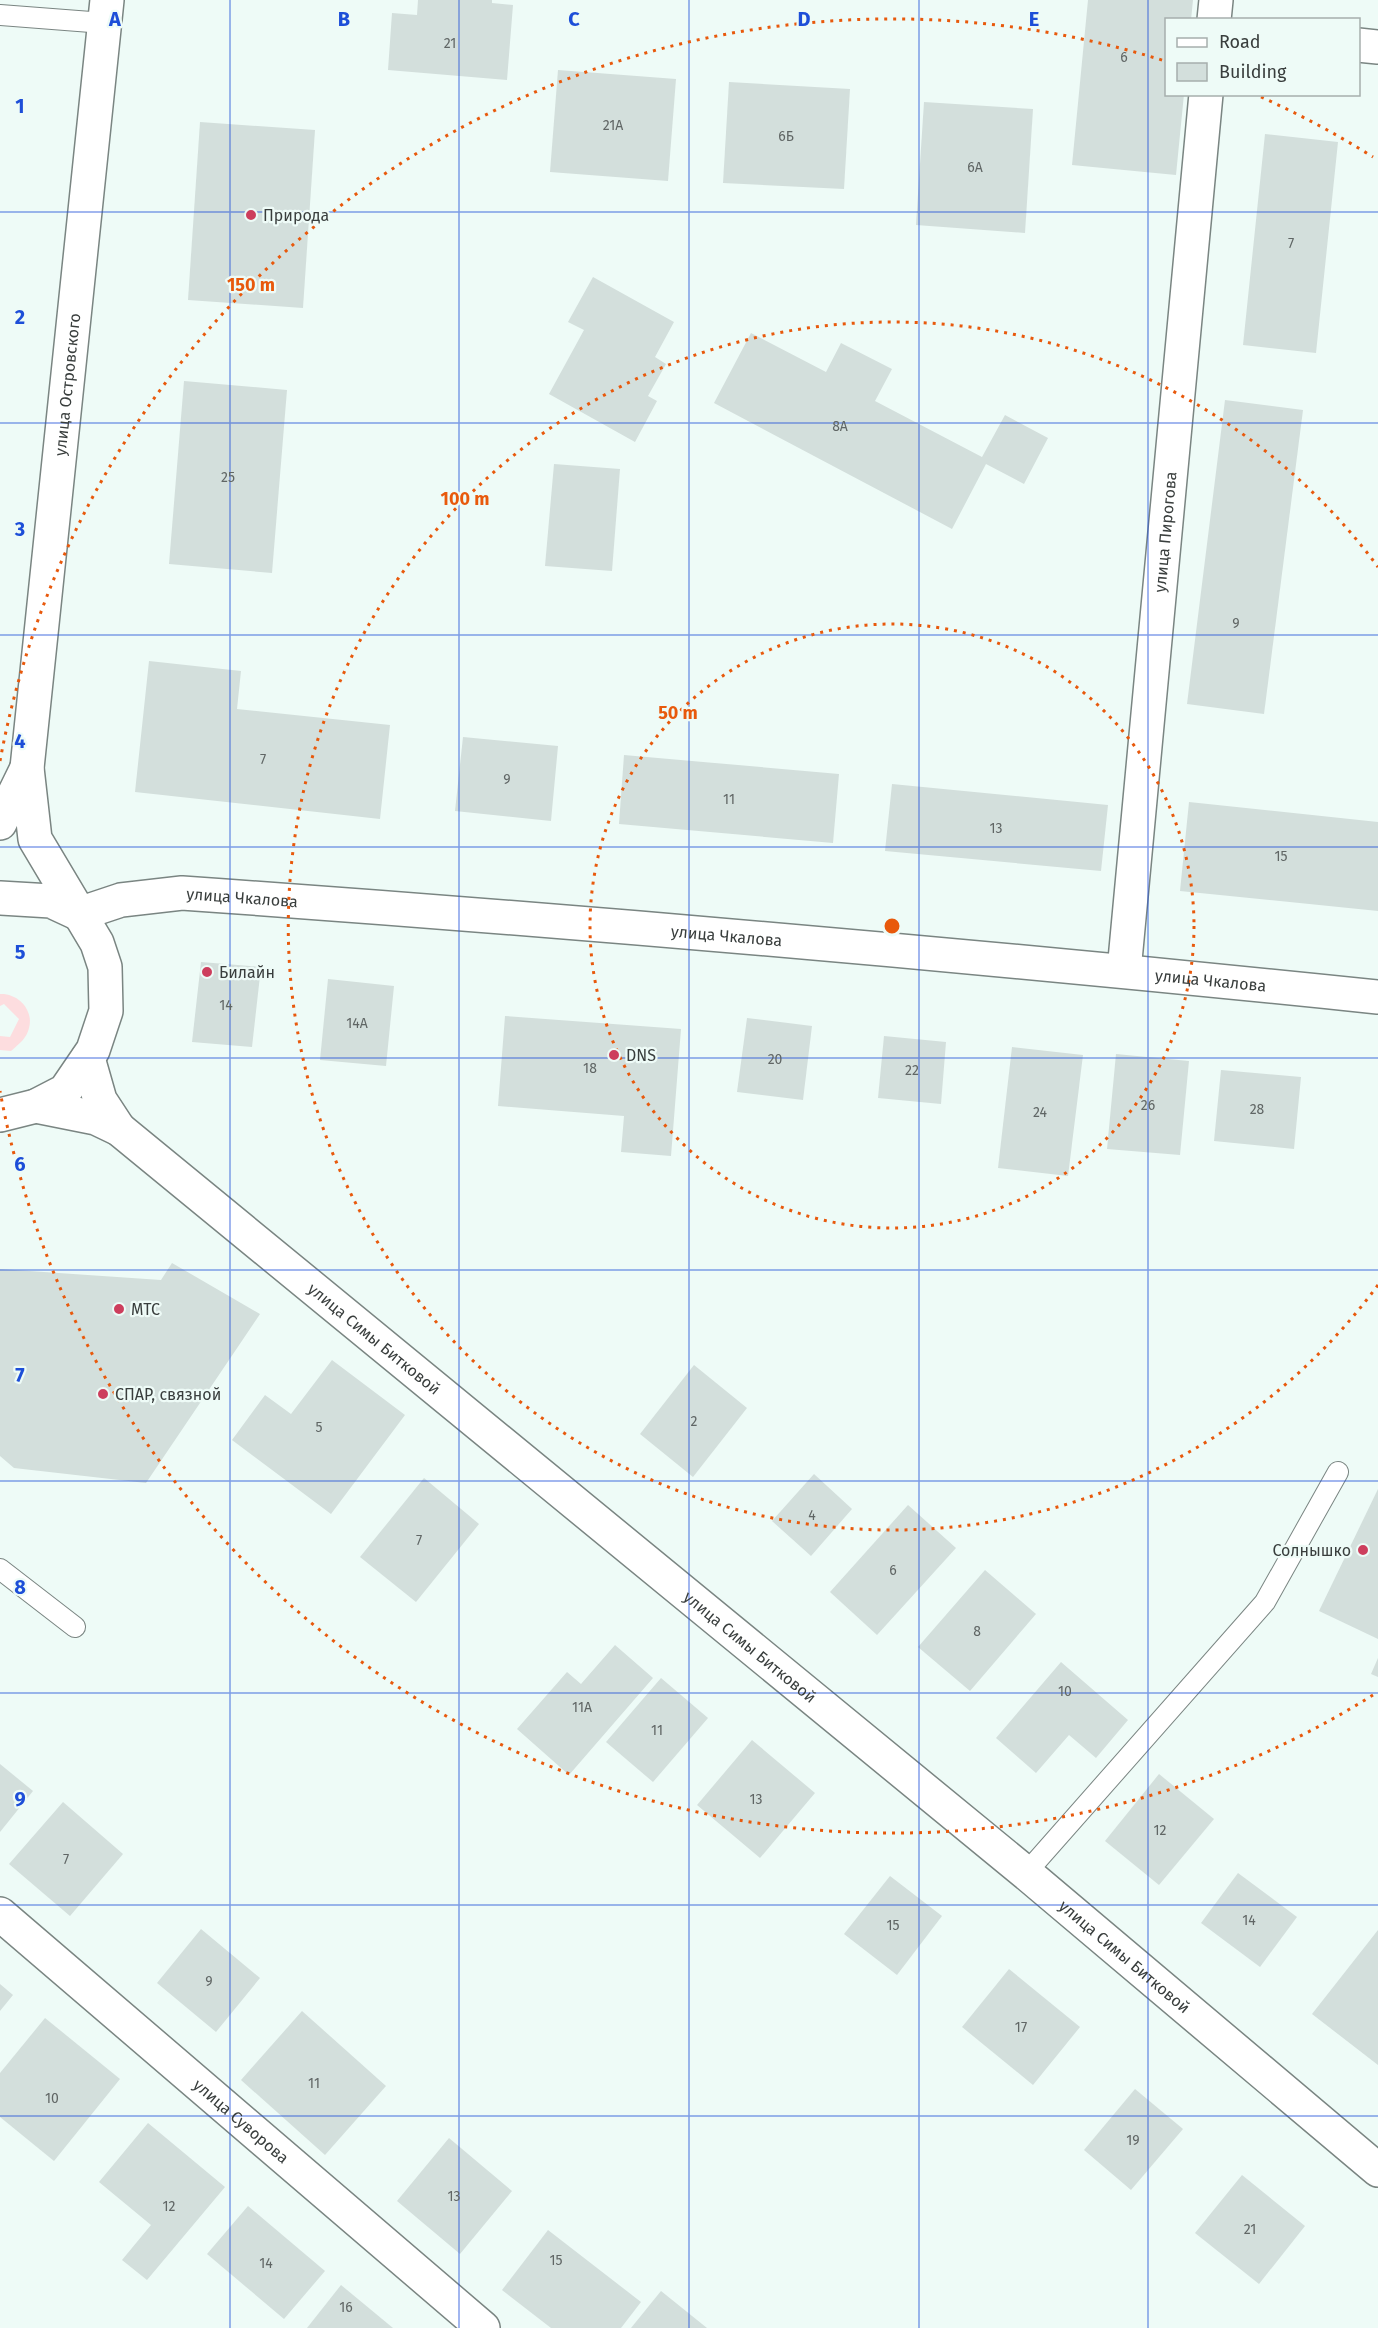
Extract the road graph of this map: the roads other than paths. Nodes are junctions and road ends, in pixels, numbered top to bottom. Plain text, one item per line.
1 (1216, 0) edge
2 (106, 11) edge
3 (0, 15) edge
4 (1214, 18) edge
5 (1360, 45) edge
6 (1378, 47) edge
7 (1206, 96) edge
8 (27, 768) junction
9 (0, 823) edge
10 (0, 898) edge
11 (79, 915) junction
12 (1124, 971) junction
13 (1378, 997) edge
14 (88, 1058) junction
15 (12, 1109) edge
16 (119, 1129) junction
17 (1338, 1472) dead end
18 (0, 1569) edge
19 (75, 1627) dead end
20 (1026, 1873) junction
21 (0, 1914) edge
22 (1378, 2170) edge
23 (483, 2328) edge

1 - 4 street
2 - 3 lane
2 - 8 street, улица Островского
5 - 6 street
7 - 12 street, улица Пирогова
8 - 9 street, улица Островского
8 - 11 street, улица Островского
10 - 11 street
11 - 12 street, улица Чкалова
11 - 14 street, улица Островского
12 - 13 street, улица Чкалова
14 - 15 street, улица Островского
14 - 16 street
15 - 16 street
16 - 20 street, улица Симы Битковой
17 - 20 lane
18 - 19 lane
20 - 22 street, улица Симы Битковой
21 - 23 street, улица Суворова

